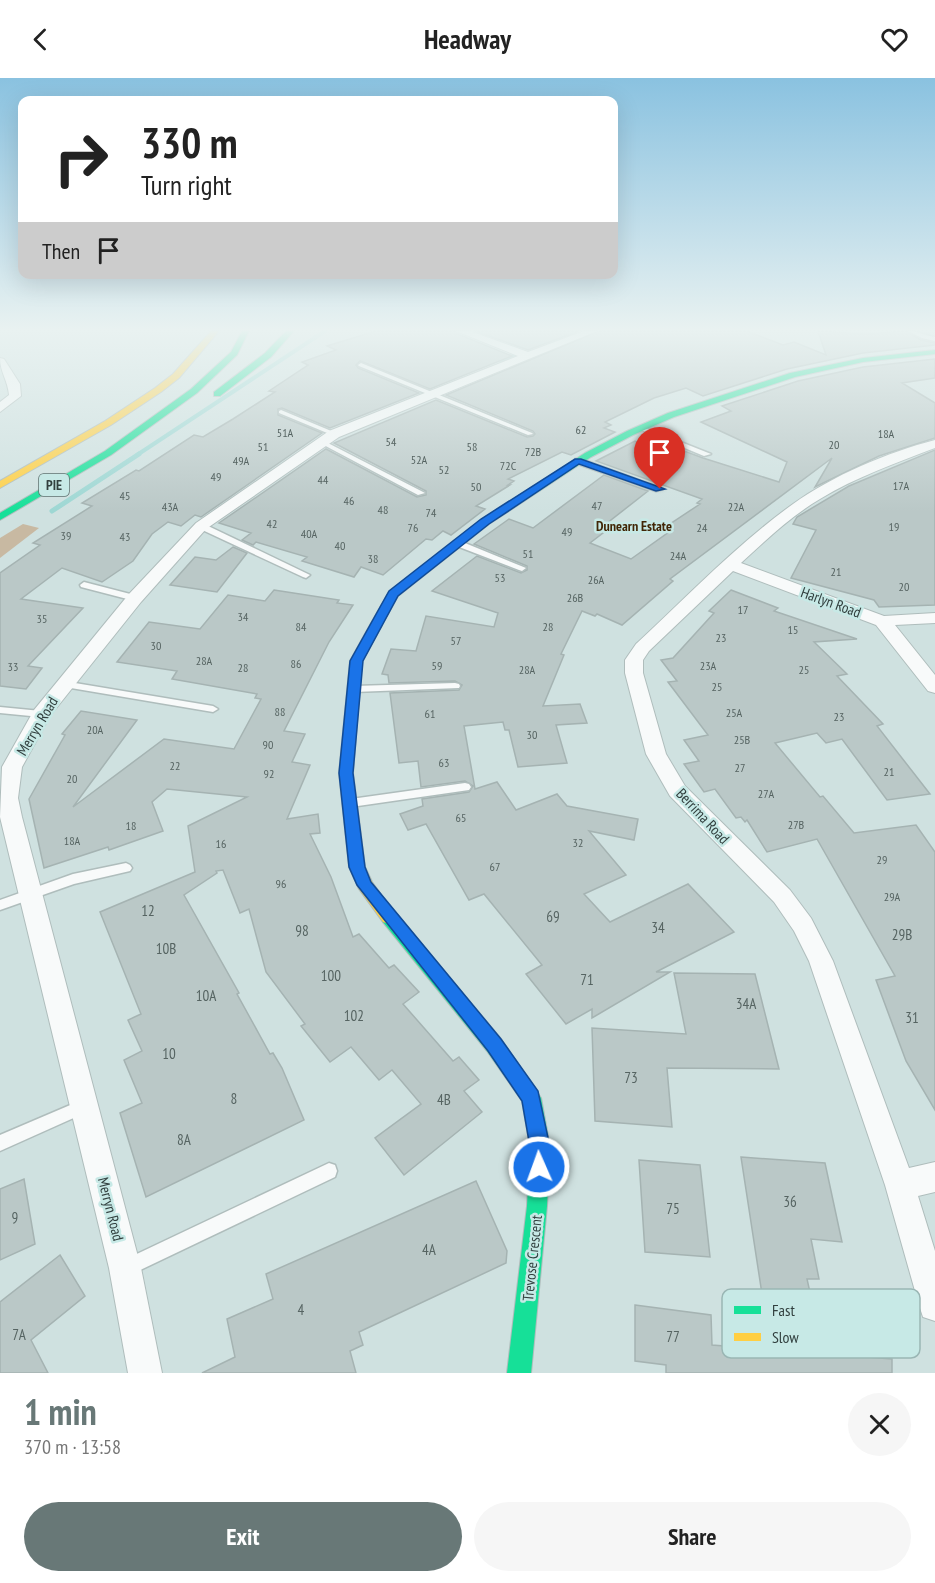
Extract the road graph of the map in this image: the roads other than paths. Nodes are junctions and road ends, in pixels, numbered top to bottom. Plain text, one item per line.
1 (15, 391) edge
2 (136, 391) edge
3 (154, 391) edge
4 (193, 391) edge
5 (221, 391) edge
6 (428, 391) edge
7 (436, 391) edge
8 (742, 391) edge
9 (432, 393) junction
10 (207, 402) dead end
11 (0, 408) edge
12 (281, 412) dead end
13 (108, 423) junction
14 (168, 427) dead end
15 (641, 428) junction
16 (530, 434) dead end
17 (328, 438) junction
18 (935, 444) edge
19 (108, 453) junction
20 (707, 454) dead end
21 (578, 461) junction
22 (0, 485) edge
23 (660, 489) dead end
24 (421, 493) dead end
25 (0, 517) edge
26 (201, 526) junction
27 (458, 543) junction
28 (731, 566) junction
29 (522, 568) dead end
30 (306, 575) dead end
31 (84, 585) dead end
32 (135, 598) junction
33 (935, 618) edge
34 (882, 621) junction
35 (63, 684) junction
36 (455, 686) dead end
37 (935, 687) edge
38 (354, 689) junction
39 (0, 710) edge
40 (213, 710) dead end
41 (41, 714) junction
42 (465, 787) dead end
43 (348, 803) junction
44 (126, 868) dead end
45 (31, 894) junction
46 (0, 905) edge
47 (85, 1106) junction
48 (0, 1143) edge
49 (329, 1171) dead end
50 (935, 1177) edge
51 (900, 1185) junction
52 (125, 1268) junction
53 (935, 1305) edge
54 (145, 1373) edge
55 (519, 1373) edge

1 - 11 street
2 - 13 main road
3 - 13 main road, PIE
4 - 19 main road, PIE
5 - 10 main road
6 - 9 lane
7 - 9 street, Merryn Road
8 - 15 main road, Trevose Crescent
9 - 16 lane
9 - 17 street, Merryn Road
12 - 17 lane
13 - 22 main road, PIE
14 - 19 main road
15 - 20 lane
15 - 21 main road, Trevose Crescent
17 - 24 lane
17 - 26 street, Merryn Road
18 - 28 street, Berrima Road
19 - 25 main road, PIE
21 - 23 lane
21 - 27 main road, Trevose Crescent
26 - 30 lane
26 - 32 street, Merryn Road
27 - 29 lane
27 - 38 main road, Trevose Crescent
28 - 34 street, Harlyn Road
28 - 51 street, Berrima Road
31 - 32 lane
32 - 35 street, Merryn Road
33 - 34 street, Harlyn Road
34 - 37 street
35 - 40 lane
35 - 41 street, Merryn Road
36 - 38 lane
38 - 43 main road, Trevose Crescent
39 - 41 lane
41 - 45 street, Merryn Road
42 - 43 lane
43 - 55 main road, Trevose Crescent
44 - 45 lane
45 - 46 lane
45 - 47 street, Merryn Road
47 - 48 lane
47 - 52 street, Merryn Road
49 - 52 lane
50 - 51 street
51 - 53 street, Berrima Road
52 - 54 street, Merryn Road

